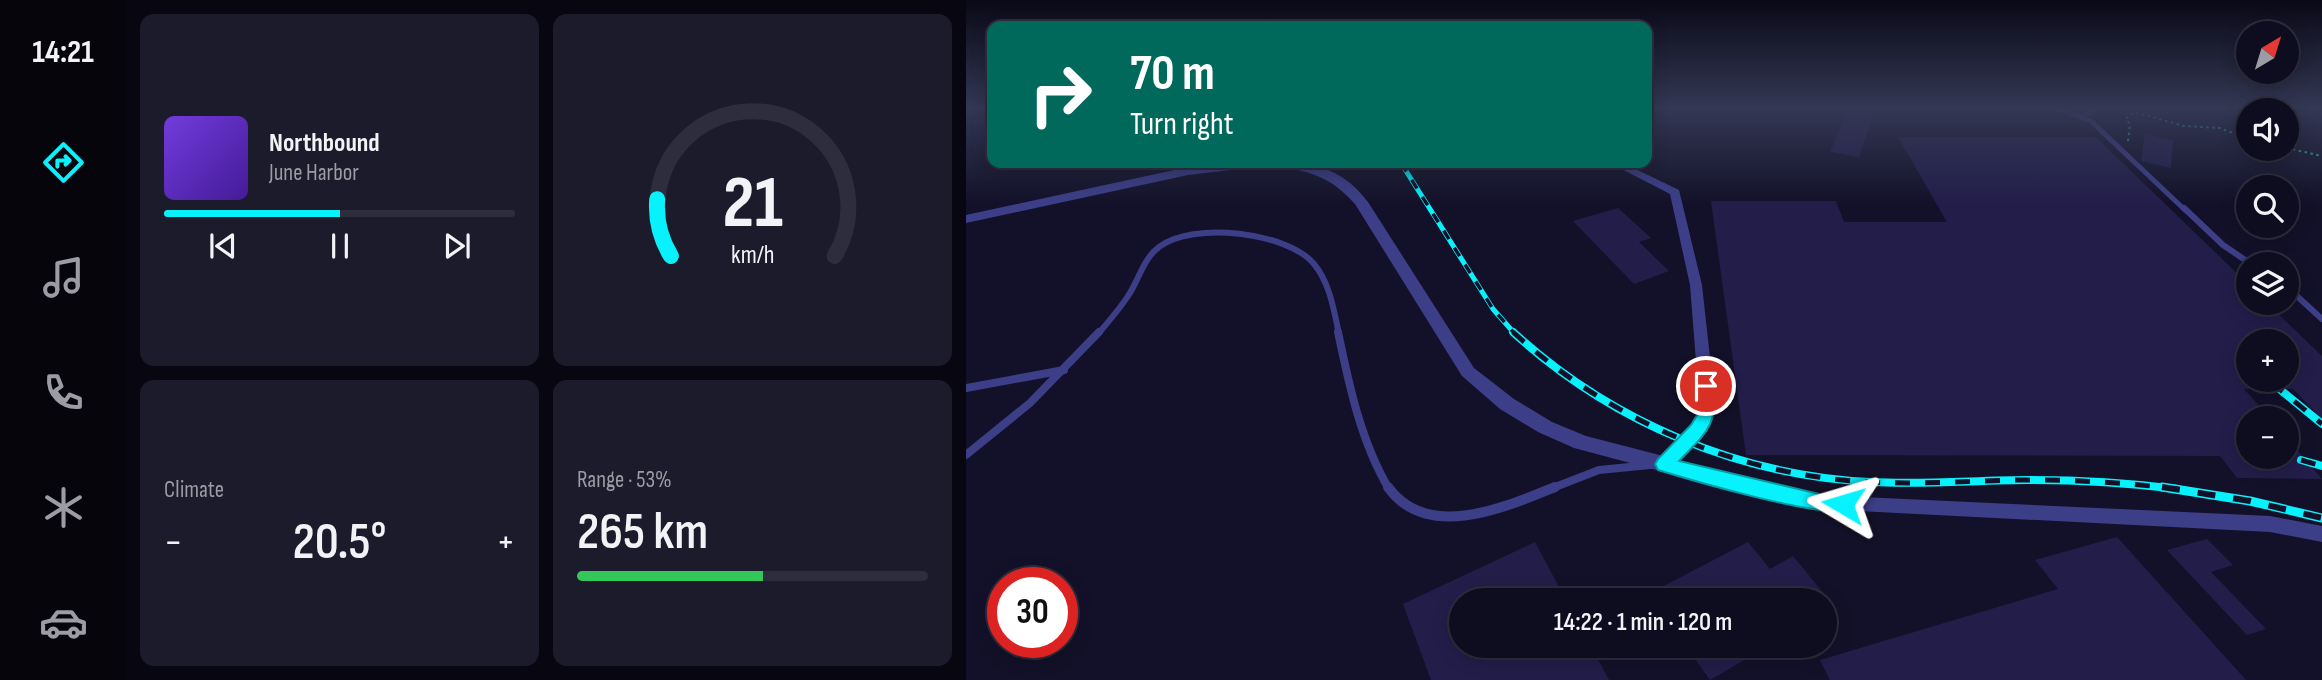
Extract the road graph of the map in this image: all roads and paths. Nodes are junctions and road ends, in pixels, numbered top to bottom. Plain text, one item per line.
1 (2110, 141) edge
2 (2128, 141) edge
3 (2299, 151) edge
4 (2126, 155) junction
5 (2322, 156) edge
6 (1214, 168) edge
7 (1314, 168) edge
8 (1625, 168) edge
9 (966, 219) edge
10 (2236, 254) edge
11 (2299, 298) edge
12 (2322, 318) edge
13 (1064, 370) junction
14 (966, 388) edge
15 (966, 455) edge
16 (1664, 464) junction
17 (2322, 534) edge

1 - 4 lane
2 - 4 path
3 - 5 path
4 - 10 lane
6 - 9 street
7 - 16 street
8 - 16 street
11 - 12 lane
13 - 14 lane
13 - 15 lane
13 - 16 lane
16 - 17 street

